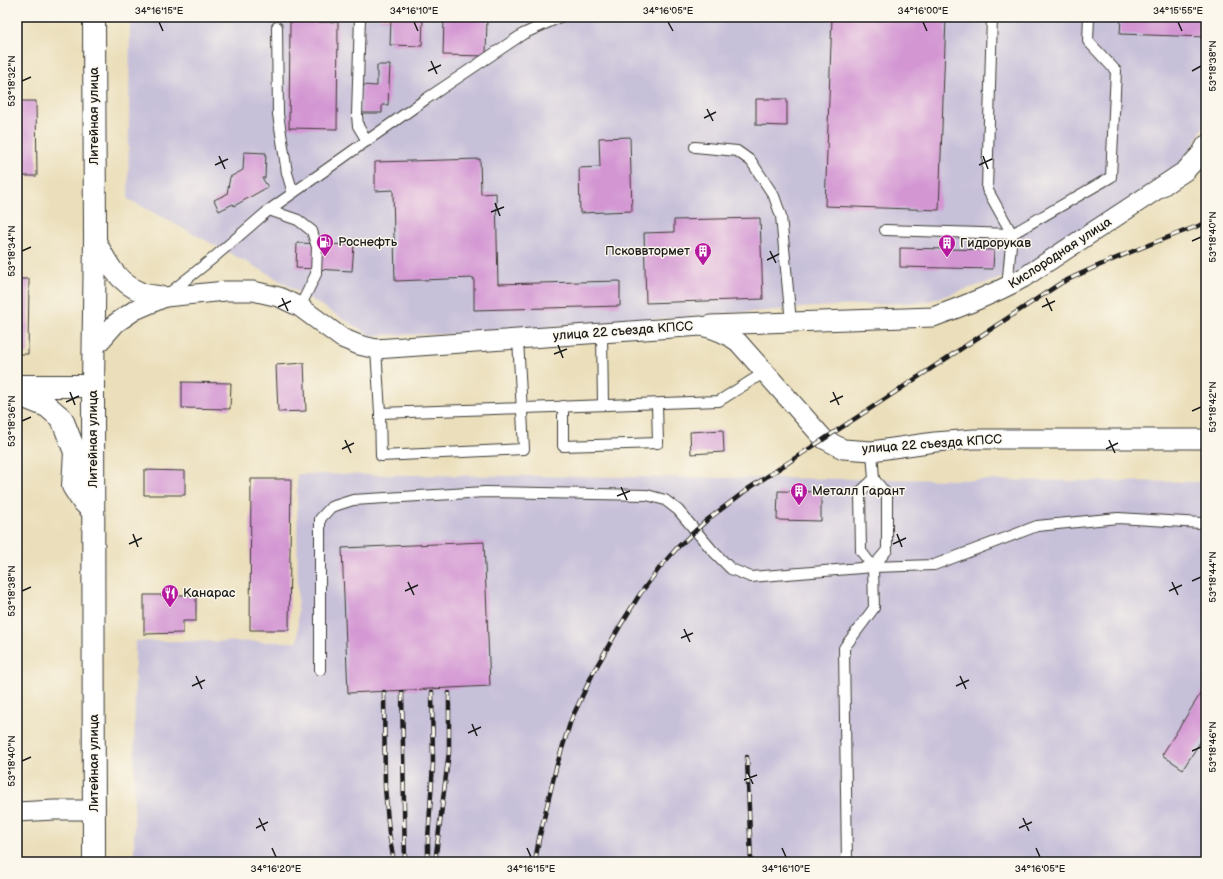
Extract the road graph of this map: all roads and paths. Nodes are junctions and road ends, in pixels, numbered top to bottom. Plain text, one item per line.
1 (94, 17) edge
2 (360, 17) edge
3 (560, 17) edge
4 (992, 17) edge
5 (1089, 17) edge
6 (277, 27) dead end
7 (366, 141) junction
8 (1206, 145) edge
9 (695, 147) dead end
10 (293, 193) junction
11 (269, 210) junction
12 (884, 230) dead end
13 (1012, 234) junction
14 (95, 238) junction
15 (1007, 287) junction
16 (165, 297) junction
17 (300, 307) junction
18 (791, 322) junction
19 (701, 326) junction
20 (602, 333) junction
21 (518, 339) junction
22 (94, 348) junction
23 (376, 349) junction
24 (765, 372) junction
25 (17, 386) edge
26 (93, 386) junction
27 (17, 394) edge
28 (657, 404) junction
29 (603, 405) junction
30 (563, 406) junction
31 (522, 408) junction
32 (380, 413) junction
33 (1206, 438) edge
34 (872, 451) junction
35 (874, 479) junction
36 (93, 511) junction
37 (1206, 525) edge
38 (873, 567) junction
39 (320, 670) dead end
40 (94, 810) junction
41 (17, 812) edge
42 (94, 862) edge
43 (847, 862) edge

1 - 14 main road, Литейная улица
2 - 7 lane
3 - 7 lane
4 - 13 lane
5 - 13 lane
6 - 10 lane
7 - 10 lane
8 - 15 street, Кислородная улица
9 - 18 lane
10 - 11 lane
11 - 16 lane
11 - 17 lane
12 - 13 lane
13 - 15 lane
14 - 16 street
14 - 22 main road, Литейная улица
15 - 18 street, Кислородная улица
16 - 17 street, улица 22 съезда КПСС
16 - 22 street, улица 22 съезда КПСС
17 - 23 street, улица 22 съезда КПСС
18 - 19 street, Кислородная улица
19 - 20 street, улица 22 съезда КПСС
19 - 24 street, улица 22 съезда КПСС
20 - 21 street, улица 22 съезда КПСС
20 - 29 lane
21 - 23 street, улица 22 съезда КПСС
21 - 31 lane
22 - 26 main road, Литейная улица
23 - 32 lane
24 - 28 lane
24 - 34 street, улица 22 съезда КПСС
25 - 26 main road
26 - 36 main road, Литейная улица
27 - 36 main road
28 - 29 lane
28 - 30 lane
29 - 30 lane
30 - 31 lane
31 - 32 lane
31 - 32 lane
33 - 34 street, улица 22 съезда КПСС
34 - 35 lane
35 - 38 lane
35 - 38 lane
36 - 40 main road, Литейная улица
37 - 38 lane
38 - 39 lane
38 - 43 lane
40 - 41 street
40 - 42 main road, Литейная улица

